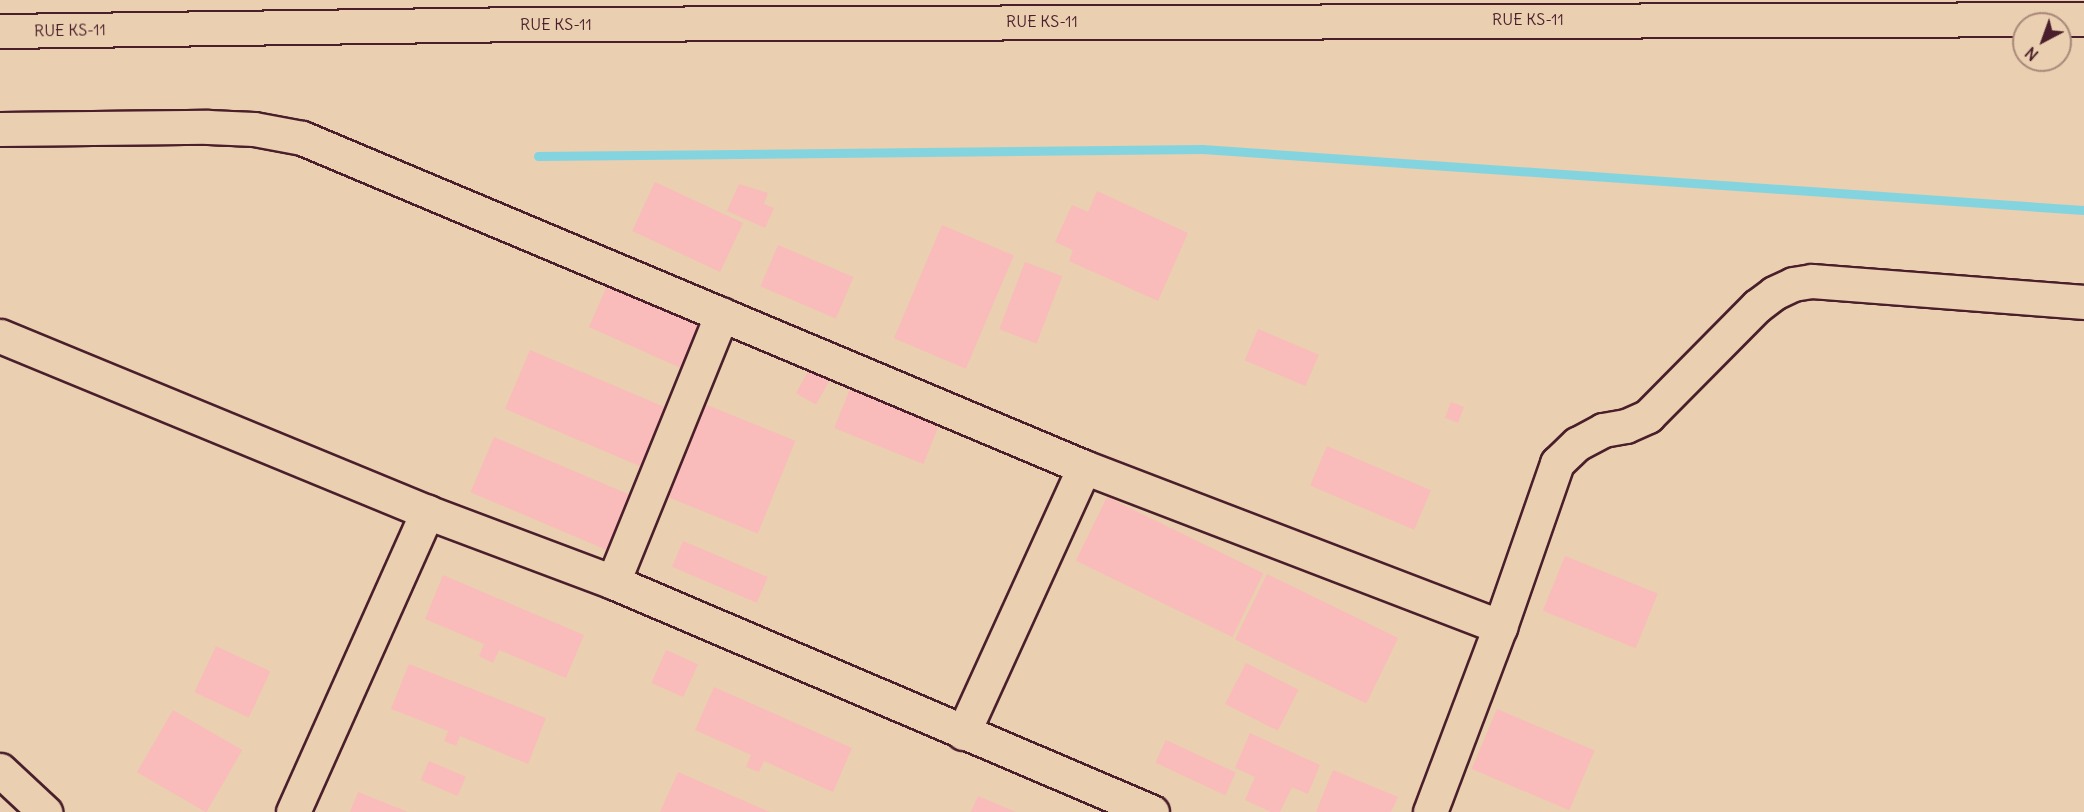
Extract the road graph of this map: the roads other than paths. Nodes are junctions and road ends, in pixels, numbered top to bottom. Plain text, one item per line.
1 (1573, 9) edge
2 (521, 12) edge
3 (2084, 19) edge
4 (0, 31) edge
5 (0, 129) edge
6 (2084, 302) edge
7 (722, 314) junction
8 (0, 336) edge
9 (1084, 467) junction
10 (427, 512) junction
11 (613, 582) junction
12 (1500, 627) junction
13 (963, 733) junction
14 (0, 770) edge
15 (45, 812) edge
16 (293, 812) edge
17 (1152, 812) edge
18 (1430, 812) edge

1 - 2 street, RUE KS-11
1 - 3 street, RUE KS-11
2 - 4 street, RUE KS-11
5 - 7 street
6 - 12 street
7 - 9 street
7 - 11 street
8 - 10 street
9 - 12 street
9 - 13 street
10 - 11 street
10 - 16 street
11 - 13 street
12 - 18 street
13 - 17 street
14 - 15 street

